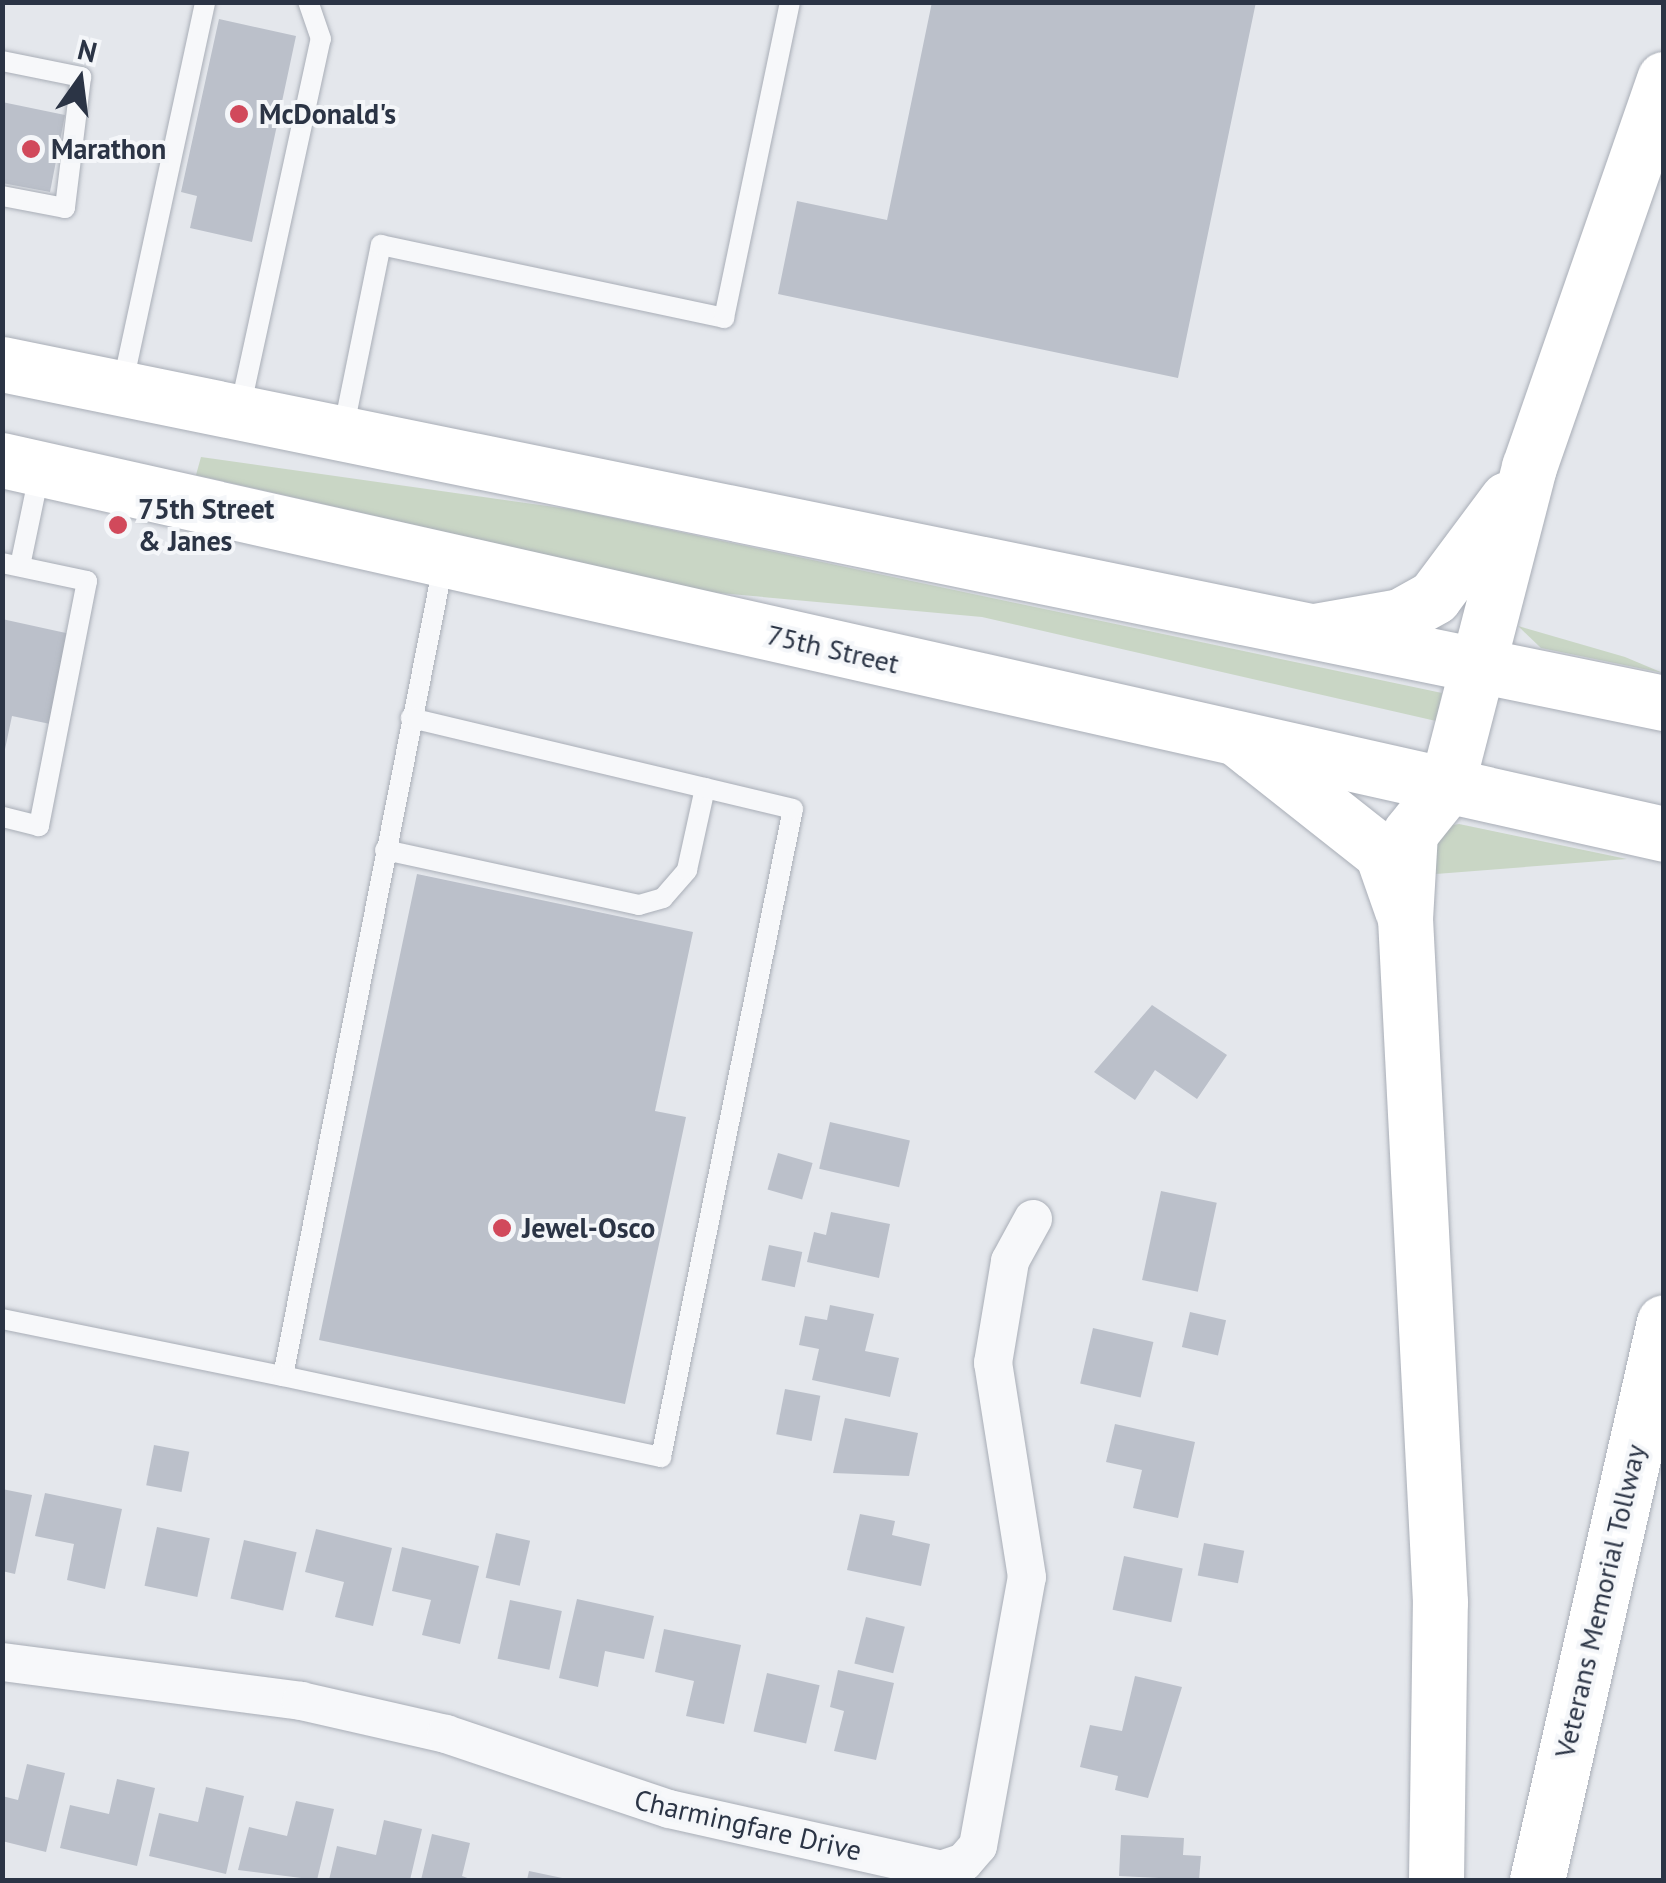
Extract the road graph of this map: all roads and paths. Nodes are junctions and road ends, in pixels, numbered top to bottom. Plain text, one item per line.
1 (205, 2) edge
2 (308, 2) edge
3 (790, 2) edge
4 (2, 61) edge
5 (1664, 79) edge
6 (2, 196) edge
7 (2, 364) edge
8 (121, 388) junction
9 (240, 412) junction
10 (344, 431) junction
11 (22, 464) edge
12 (1529, 467) junction
13 (444, 561) junction
14 (11, 564) edge
15 (1314, 631) junction
16 (1478, 666) junction
17 (1663, 703) edge
18 (411, 718) junction
19 (1240, 741) junction
20 (705, 788) junction
21 (1446, 788) junction
22 (2, 817) edge
23 (1649, 831) edge
24 (385, 850) junction
25 (1405, 919) junction
26 (1033, 1219) dead end
27 (2, 1319) edge
28 (1664, 1322) edge
29 (282, 1376) junction
30 (2, 1662) edge
31 (1436, 1880) edge
32 (1537, 1880) edge

1 - 8 lane
2 - 9 lane
3 - 10 lane
4 - 6 lane
5 - 12 main road
7 - 8 main road
8 - 9 main road
9 - 10 main road
10 - 15 main road
11 - 13 main road, 75th Street
11 - 14 lane
12 - 15 main road
12 - 16 main road
13 - 18 lane
13 - 19 main road, 75th Street
14 - 22 lane
15 - 16 main road
16 - 17 main road
16 - 21 main road
18 - 20 lane
18 - 24 lane
19 - 21 main road, 75th Street
19 - 25 main road
20 - 24 lane
20 - 29 lane
21 - 23 main road, 75th Street
21 - 25 main road
24 - 29 lane
25 - 31 main road
26 - 30 street, Charmingfare Drive
27 - 29 lane
28 - 32 main road, Veterans Memorial Tollway

